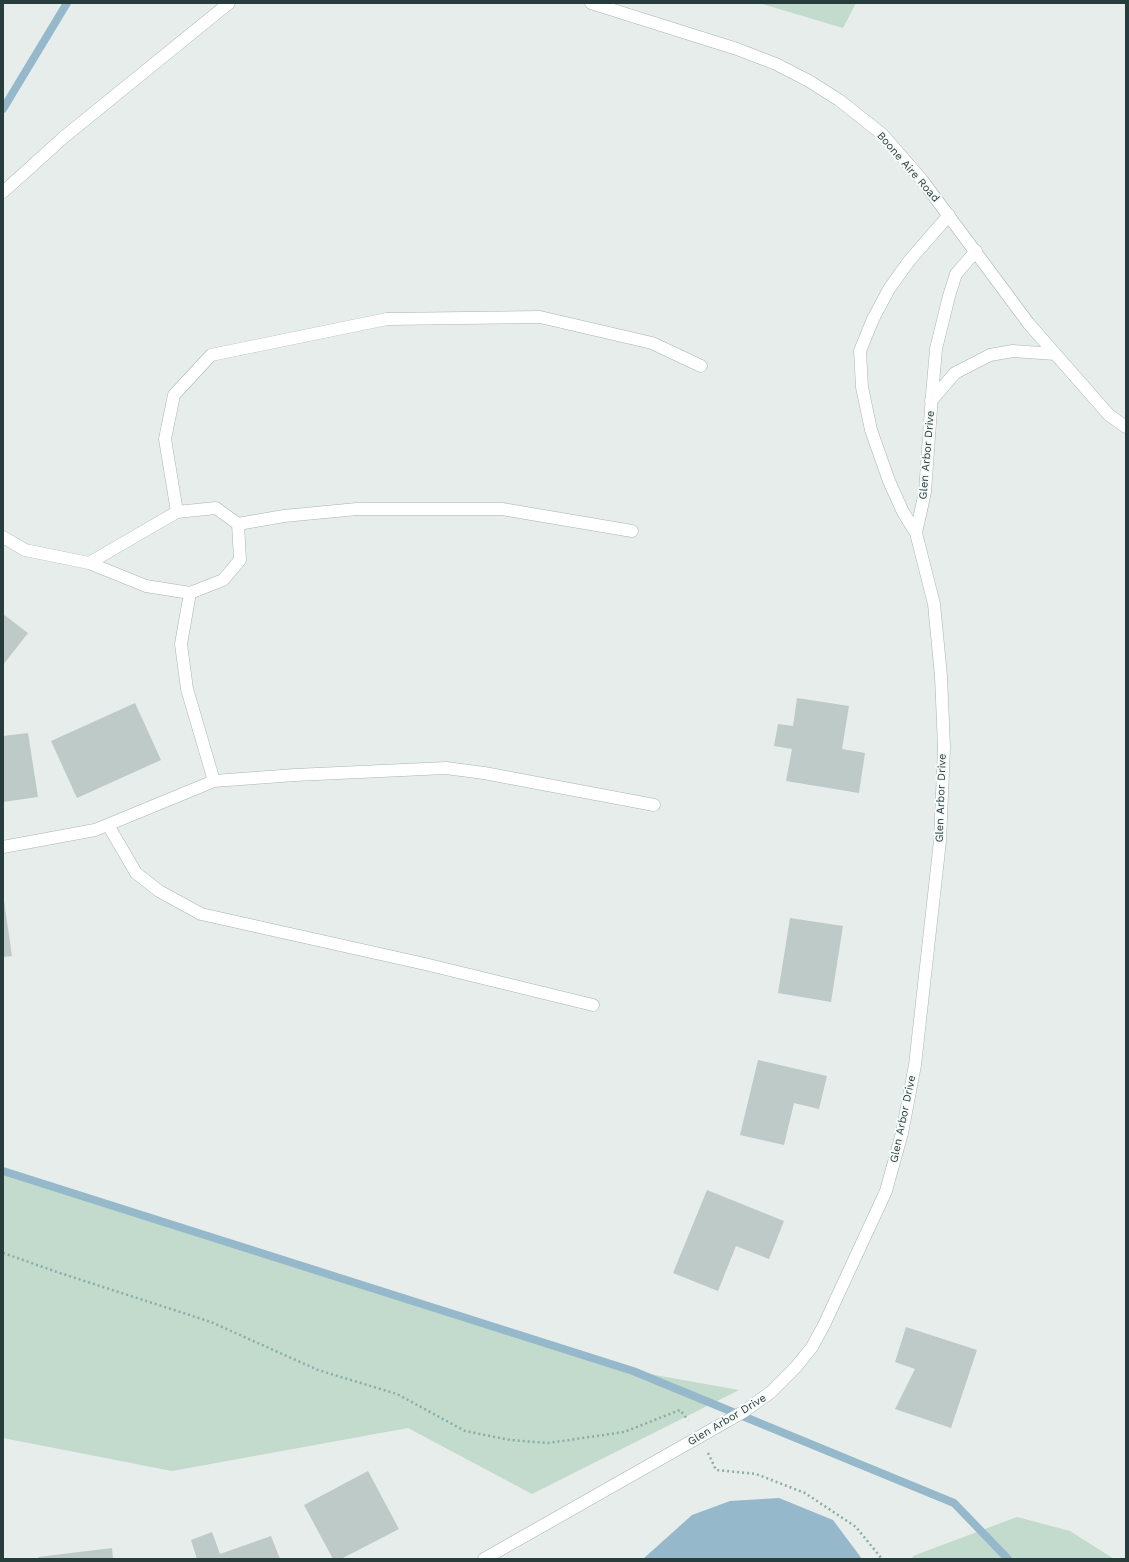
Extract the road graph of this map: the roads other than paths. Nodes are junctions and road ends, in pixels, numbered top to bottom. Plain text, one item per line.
1 (229, 3) edge
2 (591, 3) edge
3 (3, 192) edge
4 (949, 215) junction
5 (976, 251) junction
6 (1055, 354) junction
7 (701, 366) dead end
8 (931, 401) junction
9 (1126, 427) edge
10 (177, 512) junction
11 (238, 524) junction
12 (632, 531) dead end
13 (916, 532) junction
14 (3, 537) edge
15 (89, 563) junction
16 (190, 593) junction
17 (214, 781) junction
18 (654, 806) dead end
19 (108, 825) junction
20 (3, 847) edge
21 (593, 1005) dead end
22 (484, 1559) edge

1 - 3 street
2 - 4 street, Boone Aire Road
4 - 5 street, Boone Aire Road
4 - 13 street, Glen Arbor Drive
5 - 6 street, Boone Aire Road
5 - 8 street, Glen Arbor Drive
6 - 8 street, Glen Arbor Drive
6 - 9 street, Boone Aire Road
7 - 10 street
8 - 13 street, Glen Arbor Drive
10 - 11 street
10 - 15 street
11 - 12 street
11 - 16 street
13 - 22 street, Glen Arbor Drive
14 - 15 street
15 - 16 street
16 - 17 street
17 - 18 street
17 - 19 street
19 - 20 street
19 - 21 street

